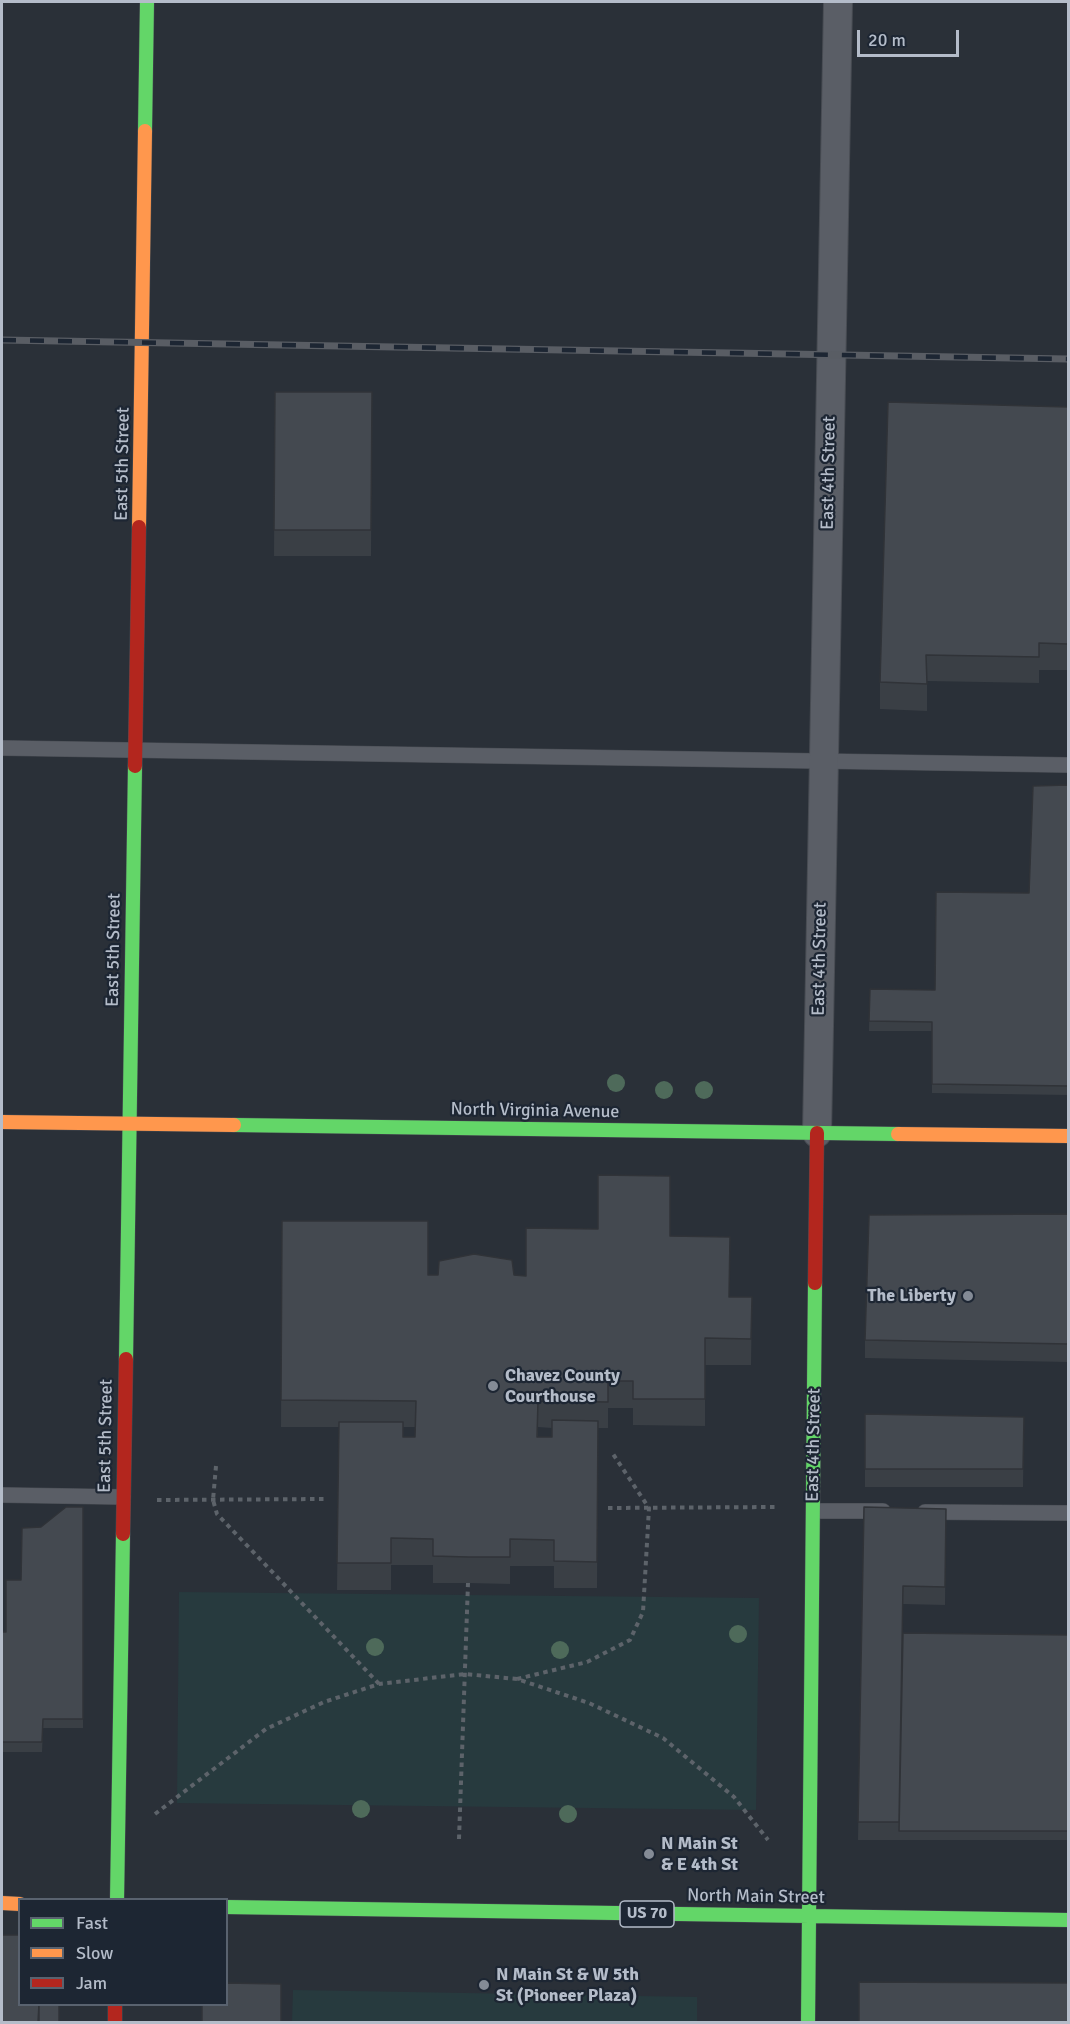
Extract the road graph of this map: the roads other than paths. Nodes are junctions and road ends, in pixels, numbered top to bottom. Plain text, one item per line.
1 (147, 2) edge
2 (838, 2) edge
3 (2, 748) edge
4 (136, 751) junction
5 (824, 761) junction
6 (1068, 765) edge
7 (2, 1122) edge
8 (129, 1124) junction
9 (817, 1133) junction
10 (1068, 1137) edge
11 (2, 1496) edge
12 (123, 1497) junction
13 (814, 1511) junction
14 (1068, 1513) edge
15 (117, 1898) edge
16 (2, 1903) edge
17 (18, 1904) edge
18 (228, 1906) edge
19 (809, 1916) junction
20 (1068, 1920) edge
21 (115, 2006) edge
22 (115, 2022) edge
23 (808, 2022) edge

1 - 4 street, East 5th Street
2 - 5 street, East 4th Street
3 - 4 lane
4 - 5 lane
4 - 8 street, East 5th Street
5 - 6 lane
5 - 9 street, East 4th Street
7 - 8 street, North Virginia Avenue
8 - 9 street, North Virginia Avenue
8 - 12 street, East 5th Street
9 - 10 street, North Virginia Avenue
9 - 13 street, East 4th Street
11 - 12 lane
12 - 15 street, East 5th Street
13 - 14 lane
13 - 19 street, East 4th Street
16 - 17 street
18 - 19 street, North Main Street / US 70
19 - 20 street, North Main Street / US 70
19 - 23 street, East 4th Street
21 - 22 street

